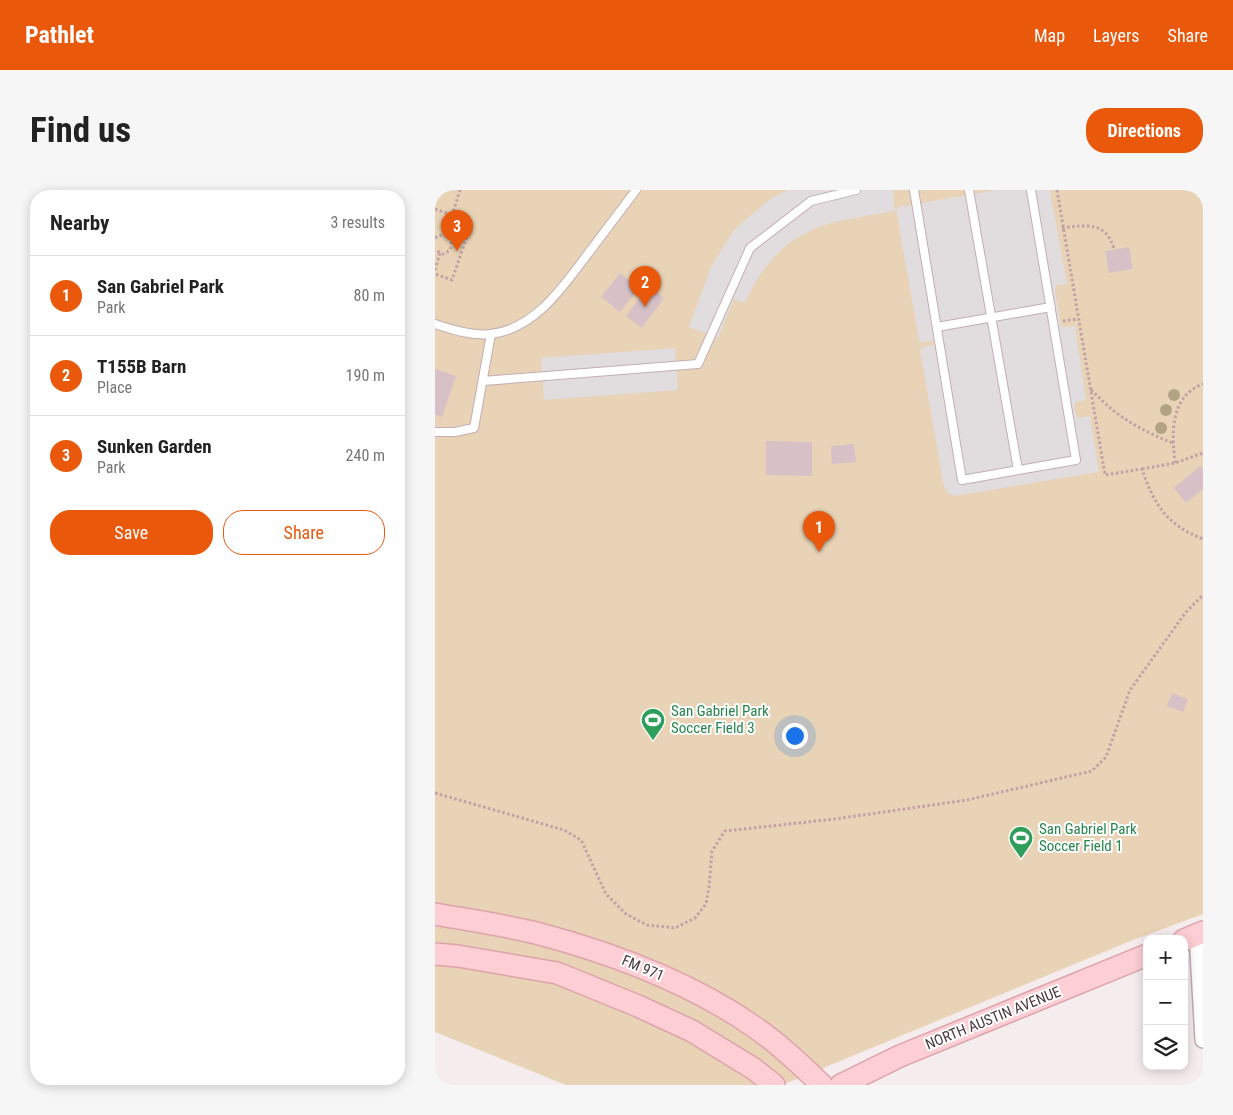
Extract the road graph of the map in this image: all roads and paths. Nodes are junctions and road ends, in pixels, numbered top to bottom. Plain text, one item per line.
1 (460, 190) edge
2 (637, 190) edge
3 (856, 190) edge
4 (914, 190) edge
5 (969, 190) edge
6 (1031, 190) edge
7 (1057, 190) edge
8 (435, 209) edge
9 (452, 215) junction
10 (1062, 228) junction
11 (446, 235) junction
12 (435, 238) edge
13 (1114, 249) dead end
14 (435, 250) edge
15 (440, 253) junction
16 (435, 270) edge
17 (435, 274) edge
18 (1051, 307) junction
19 (992, 318) junction
20 (1078, 319) junction
21 (1060, 321) dead end
22 (435, 324) edge
23 (937, 327) junction
24 (491, 334) junction
25 (483, 381) junction
26 (1203, 384) edge
27 (1090, 389) junction
28 (435, 432) edge
29 (1173, 443) junction
30 (1203, 453) edge
31 (1175, 463) junction
32 (1142, 469) junction
33 (1019, 470) junction
34 (1203, 539) edge
35 (1203, 595) edge
36 (435, 793) edge
37 (435, 914) edge
38 (1195, 936) edge
39 (435, 954) edge
40 (1143, 957) edge
41 (1203, 1040) edge
42 (774, 1085) edge
43 (822, 1085) edge
44 (841, 1085) edge

1 - 9 path
2 - 24 lane
3 - 25 lane
4 - 23 lane
5 - 19 lane
6 - 18 lane
7 - 10 path
8 - 9 path
9 - 11 path
9 - 17 path
10 - 13 path
10 - 20 path
11 - 12 path
11 - 15 path
14 - 15 path
15 - 16 path
18 - 19 lane
18 - 33 lane
19 - 23 lane
19 - 33 lane
20 - 21 path
20 - 27 path
22 - 24 lane
23 - 33 lane
24 - 25 lane
25 - 28 lane
26 - 29 path
27 - 29 path
27 - 32 path
29 - 31 path
30 - 31 path
31 - 32 path
32 - 34 path
35 - 36 path
37 - 43 main road, FM 971 / FM 971
38 - 41 street
39 - 42 main road
40 - 44 main road, NORTH AUSTIN AVENUE

